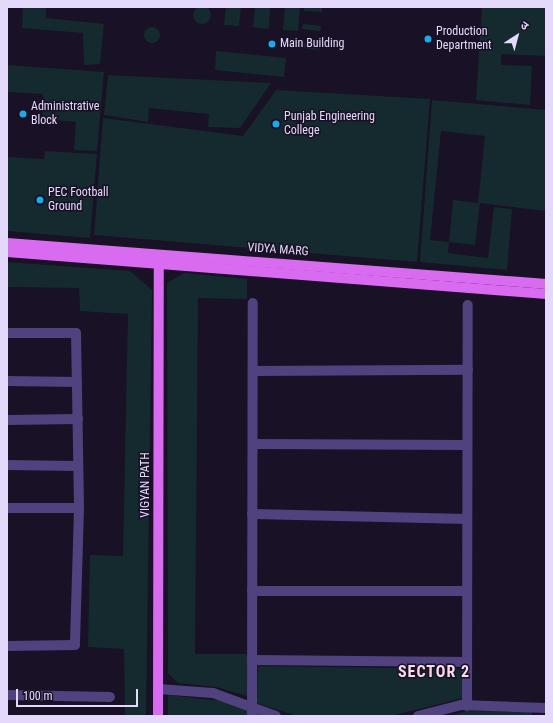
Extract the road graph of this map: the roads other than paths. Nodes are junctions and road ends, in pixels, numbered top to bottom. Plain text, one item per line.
1 (7, 242) edge
2 (7, 252) edge
3 (159, 259) junction
4 (546, 284) edge
5 (546, 294) edge
6 (253, 302) dead end
7 (468, 305) dead end
8 (7, 333) edge
9 (468, 370) junction
10 (253, 371) junction
11 (7, 381) edge
12 (77, 382) junction
13 (78, 419) junction
14 (7, 420) edge
15 (253, 444) junction
16 (467, 445) junction
17 (7, 465) edge
18 (78, 466) junction
19 (7, 508) edge
20 (79, 508) junction
21 (252, 514) junction
22 (467, 519) junction
23 (252, 591) junction
24 (467, 591) junction
25 (7, 646) edge
26 (252, 660) junction
27 (467, 662) junction
28 (158, 689) junction
29 (7, 695) edge
30 (110, 697) dead end
31 (467, 706) junction
32 (546, 708) edge
33 (252, 711) edge
34 (447, 712) edge
35 (158, 716) edge
36 (276, 716) edge
37 (418, 716) edge

1 - 3 main road, VIDYA MARG
2 - 3 main road, VIDYA MARG
3 - 4 main road, VIDYA MARG
3 - 5 main road, VIDYA MARG
3 - 28 main road, VIGYAN PATH
6 - 10 street
7 - 9 street
8 - 12 street
9 - 10 street
9 - 16 street
10 - 15 street
11 - 12 street
12 - 13 street
13 - 14 street
13 - 18 street
15 - 16 street
15 - 21 street
16 - 22 street
17 - 18 street
18 - 20 street
19 - 20 street
20 - 25 street
21 - 22 street
21 - 23 street
22 - 24 street
23 - 24 street
23 - 26 street
24 - 27 street
26 - 27 street
26 - 33 street
27 - 31 street
28 - 33 street
28 - 35 main road, VIGYAN PATH
29 - 30 street
31 - 32 street
31 - 34 street
33 - 36 street
34 - 37 street

